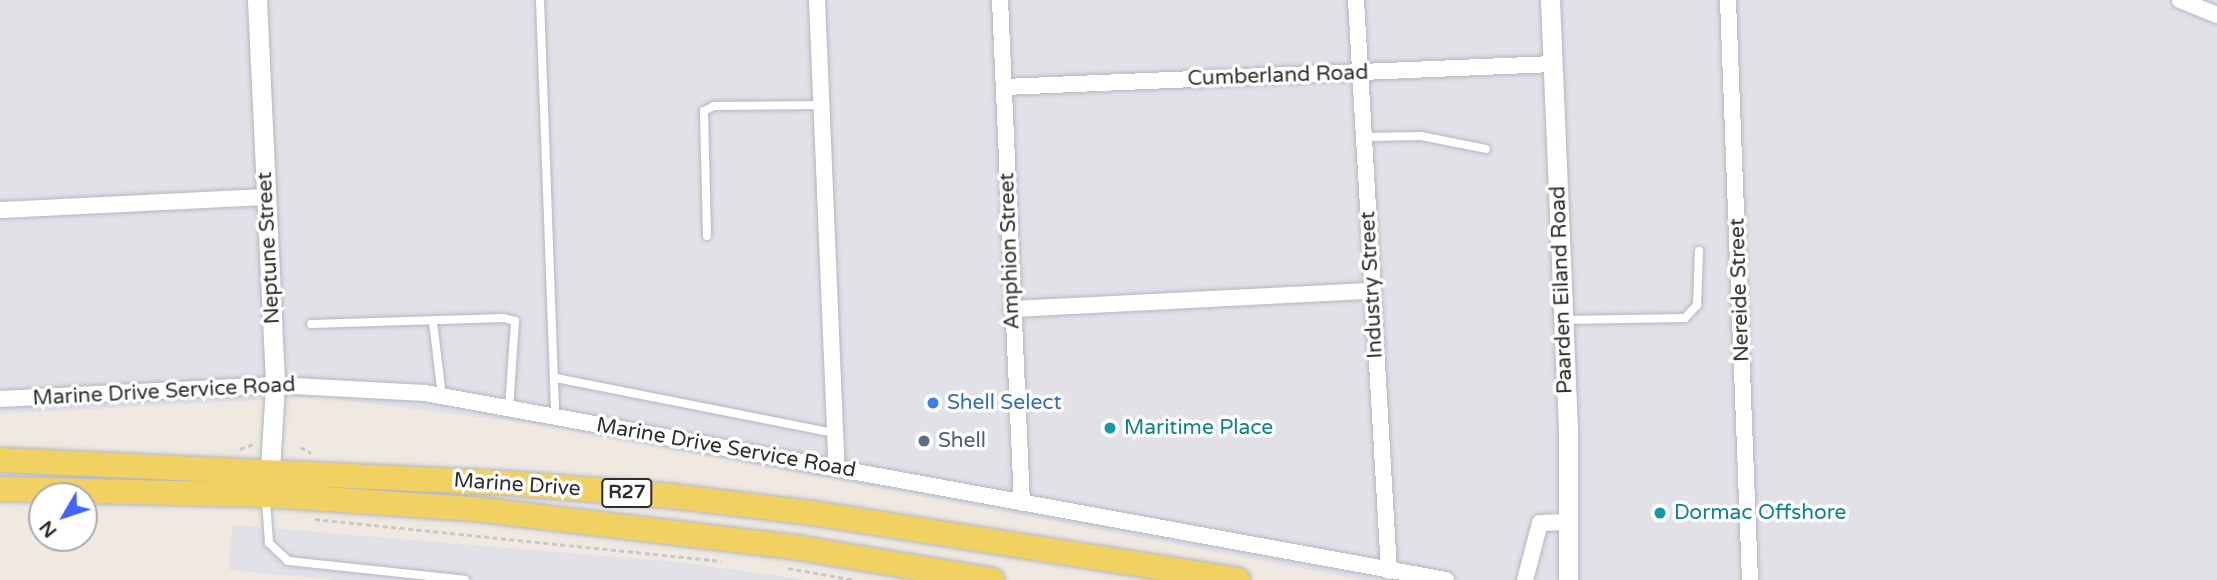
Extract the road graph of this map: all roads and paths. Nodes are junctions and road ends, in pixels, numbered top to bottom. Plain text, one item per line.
1 (257, 0) edge
2 (540, 0) edge
3 (817, 0) edge
4 (1000, 0) edge
5 (1356, 0) edge
6 (1550, 0) edge
7 (1728, 0) edge
8 (2180, 0) edge
9 (2217, 15) edge
10 (1552, 64) junction
11 (1360, 72) junction
12 (1004, 87) junction
13 (821, 105) junction
14 (1364, 137) junction
15 (1486, 149) dead end
16 (267, 197) junction
17 (0, 209) edge
18 (707, 236) dead end
19 (1699, 251) dead end
20 (1372, 291) junction
21 (1012, 309) junction
22 (1564, 320) junction
23 (433, 322) junction
24 (311, 324) dead end
25 (556, 378) junction
26 (275, 385) junction
27 (442, 396) junction
28 (0, 399) edge
29 (509, 408) junction
30 (555, 416) junction
31 (835, 433) junction
32 (253, 444) dead end
33 (301, 447) dead end
34 (240, 449) dead end
35 (311, 453) dead end
36 (0, 460) edge
37 (837, 468) junction
38 (273, 471) junction
39 (0, 489) edge
40 (267, 495) junction
41 (1022, 503) junction
42 (308, 514) dead end
43 (1568, 522) junction
44 (726, 561) dead end
45 (779, 567) dead end
46 (1389, 571) junction
47 (465, 580) edge
48 (855, 580) edge
49 (992, 580) edge
50 (1238, 580) edge
51 (1446, 580) edge
52 (1525, 580) edge
53 (1568, 580) edge
54 (1750, 580) edge

1 - 16 street, Neptune Street
2 - 25 lane
3 - 13 street
4 - 12 street, Amphion Street
5 - 11 street, Industry Street
6 - 10 street, Paarden Eiland Road
7 - 54 street, Nereide Street
8 - 9 street
10 - 11 street, Cumberland Road
10 - 22 street, Paarden Eiland Road
11 - 12 street, Cumberland Road
11 - 14 street, Industry Street
12 - 21 street, Amphion Street
13 - 18 lane
13 - 31 street
14 - 15 lane
14 - 20 street, Industry Street
16 - 17 street
16 - 26 street, Neptune Street
19 - 22 lane
20 - 21 street
20 - 46 street, Industry Street
21 - 41 street, Amphion Street
22 - 43 street, Paarden Eiland Road
23 - 24 lane
23 - 27 lane
23 - 29 lane
25 - 30 lane
25 - 31 lane
26 - 27 street, Marine Drive Service Road
26 - 28 street, Marine Drive Service Road
26 - 38 street, Neptune Street
27 - 29 street, Marine Drive Service Road
29 - 30 street, Marine Drive Service Road
30 - 37 street, Marine Drive Service Road
31 - 37 street
32 - 34 path
33 - 35 path
36 - 38 main road, Marine Drive / R27
37 - 41 street, Marine Drive Service Road
38 - 40 street, Neptune Street
38 - 50 main road, Marine Drive / R27
39 - 40 main road, Marine Drive / R27
40 - 47 lane
40 - 49 main road, Marine Drive / R27
41 - 46 street, Marine Drive Service Road
42 - 44 path
43 - 52 street
43 - 53 street, Paarden Eiland Road
45 - 48 path
46 - 51 street, Marine Drive Service Road

